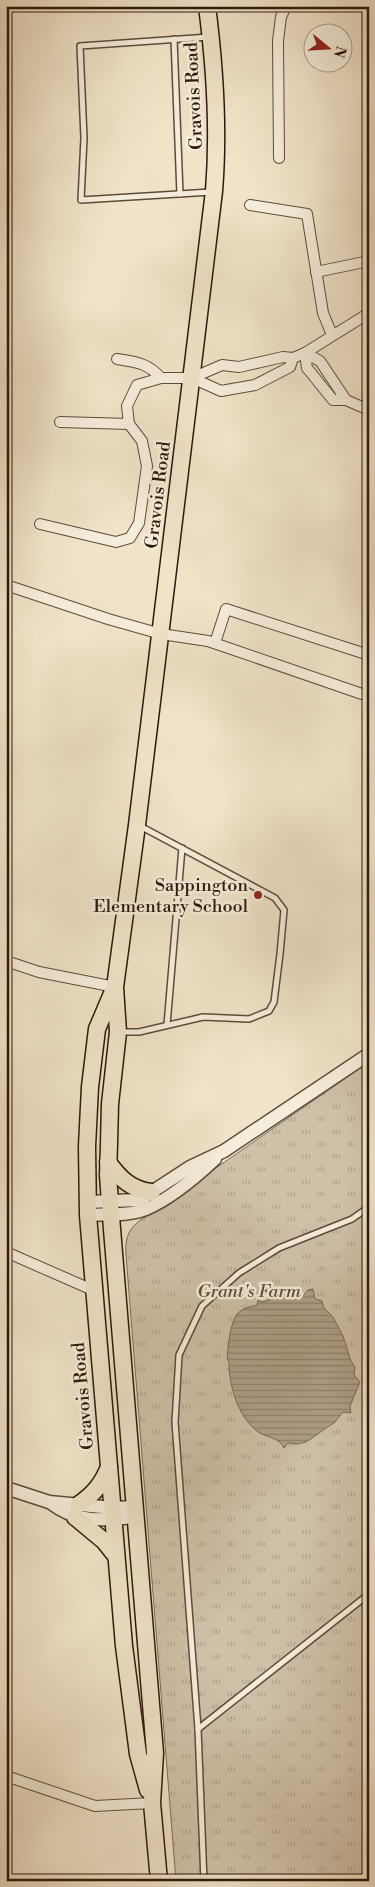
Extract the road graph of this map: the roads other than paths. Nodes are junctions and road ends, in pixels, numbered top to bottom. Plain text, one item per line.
1 (207, 6) edge
2 (286, 6) edge
3 (211, 36) junction
4 (174, 39) junction
5 (279, 158) dead end
6 (214, 191) junction
7 (180, 194) junction
8 (250, 205) dead end
9 (369, 261) edge
10 (316, 272) junction
11 (369, 313) edge
12 (332, 335) junction
13 (305, 353) junction
14 (293, 358) junction
15 (117, 359) dead end
16 (160, 378) junction
17 (192, 378) junction
18 (369, 410) edge
19 (60, 422) dead end
20 (129, 424) junction
21 (40, 524) dead end
22 (6, 585) edge
23 (161, 634) junction
24 (215, 644) junction
25 (369, 655) edge
26 (369, 692) edge
27 (137, 825) junction
28 (182, 848) junction
29 (6, 961) edge
30 (115, 987) junction
31 (167, 1025) junction
32 (118, 1032) junction
33 (369, 1054) edge
34 (224, 1151) junction
35 (108, 1162) junction
36 (152, 1192) junction
37 (88, 1208) junction
38 (110, 1208) junction
39 (369, 1208) edge
40 (6, 1252) edge
41 (95, 1291) junction
42 (109, 1467) junction
43 (6, 1488) edge
44 (76, 1511) junction
45 (135, 1512) junction
46 (113, 1514) junction
47 (116, 1556) junction
48 (369, 1594) edge
49 (198, 1729) junction
50 (6, 1776) edge
51 (152, 1803) junction
52 (159, 1881) edge
53 (204, 1881) edge

1 - 3 main road, Gravois Road
2 - 5 street
3 - 4 lane
3 - 6 main road, Gravois Road
4 - 7 lane
4 - 7 lane
6 - 7 lane
6 - 17 main road, Gravois Road
8 - 10 street
9 - 10 street
10 - 12 street
11 - 12 street
12 - 13 street
13 - 14 street
13 - 18 street
14 - 17 street
14 - 17 street
15 - 16 street
16 - 17 street
16 - 20 street
17 - 23 main road, Gravois Road
19 - 20 street
20 - 21 street
22 - 23 street
23 - 24 street
23 - 27 main road, Gravois Road
24 - 25 street
24 - 26 street
27 - 28 lane
27 - 30 main road, Gravois Road
28 - 31 lane
28 - 31 lane
29 - 30 street
30 - 32 main road, Gravois Road
30 - 37 main road, Gravois Road
31 - 32 lane
32 - 35 main road, Gravois Road
33 - 34 street
34 - 36 street
34 - 38 street
35 - 36 main road
35 - 38 main road, Gravois Road
36 - 38 street
37 - 38 street
37 - 41 main road, Gravois Road
38 - 45 main road, Gravois Road
39 - 49 lane
40 - 41 street
41 - 42 main road, Gravois Road
42 - 44 main road
42 - 46 main road, Gravois Road
43 - 44 street
44 - 46 street
44 - 47 main road
45 - 46 street
45 - 51 main road, Gravois Road
46 - 47 main road, Gravois Road
47 - 51 main road, Gravois Road
48 - 49 lane
49 - 53 lane
50 - 51 street
51 - 52 main road, Gravois Road

